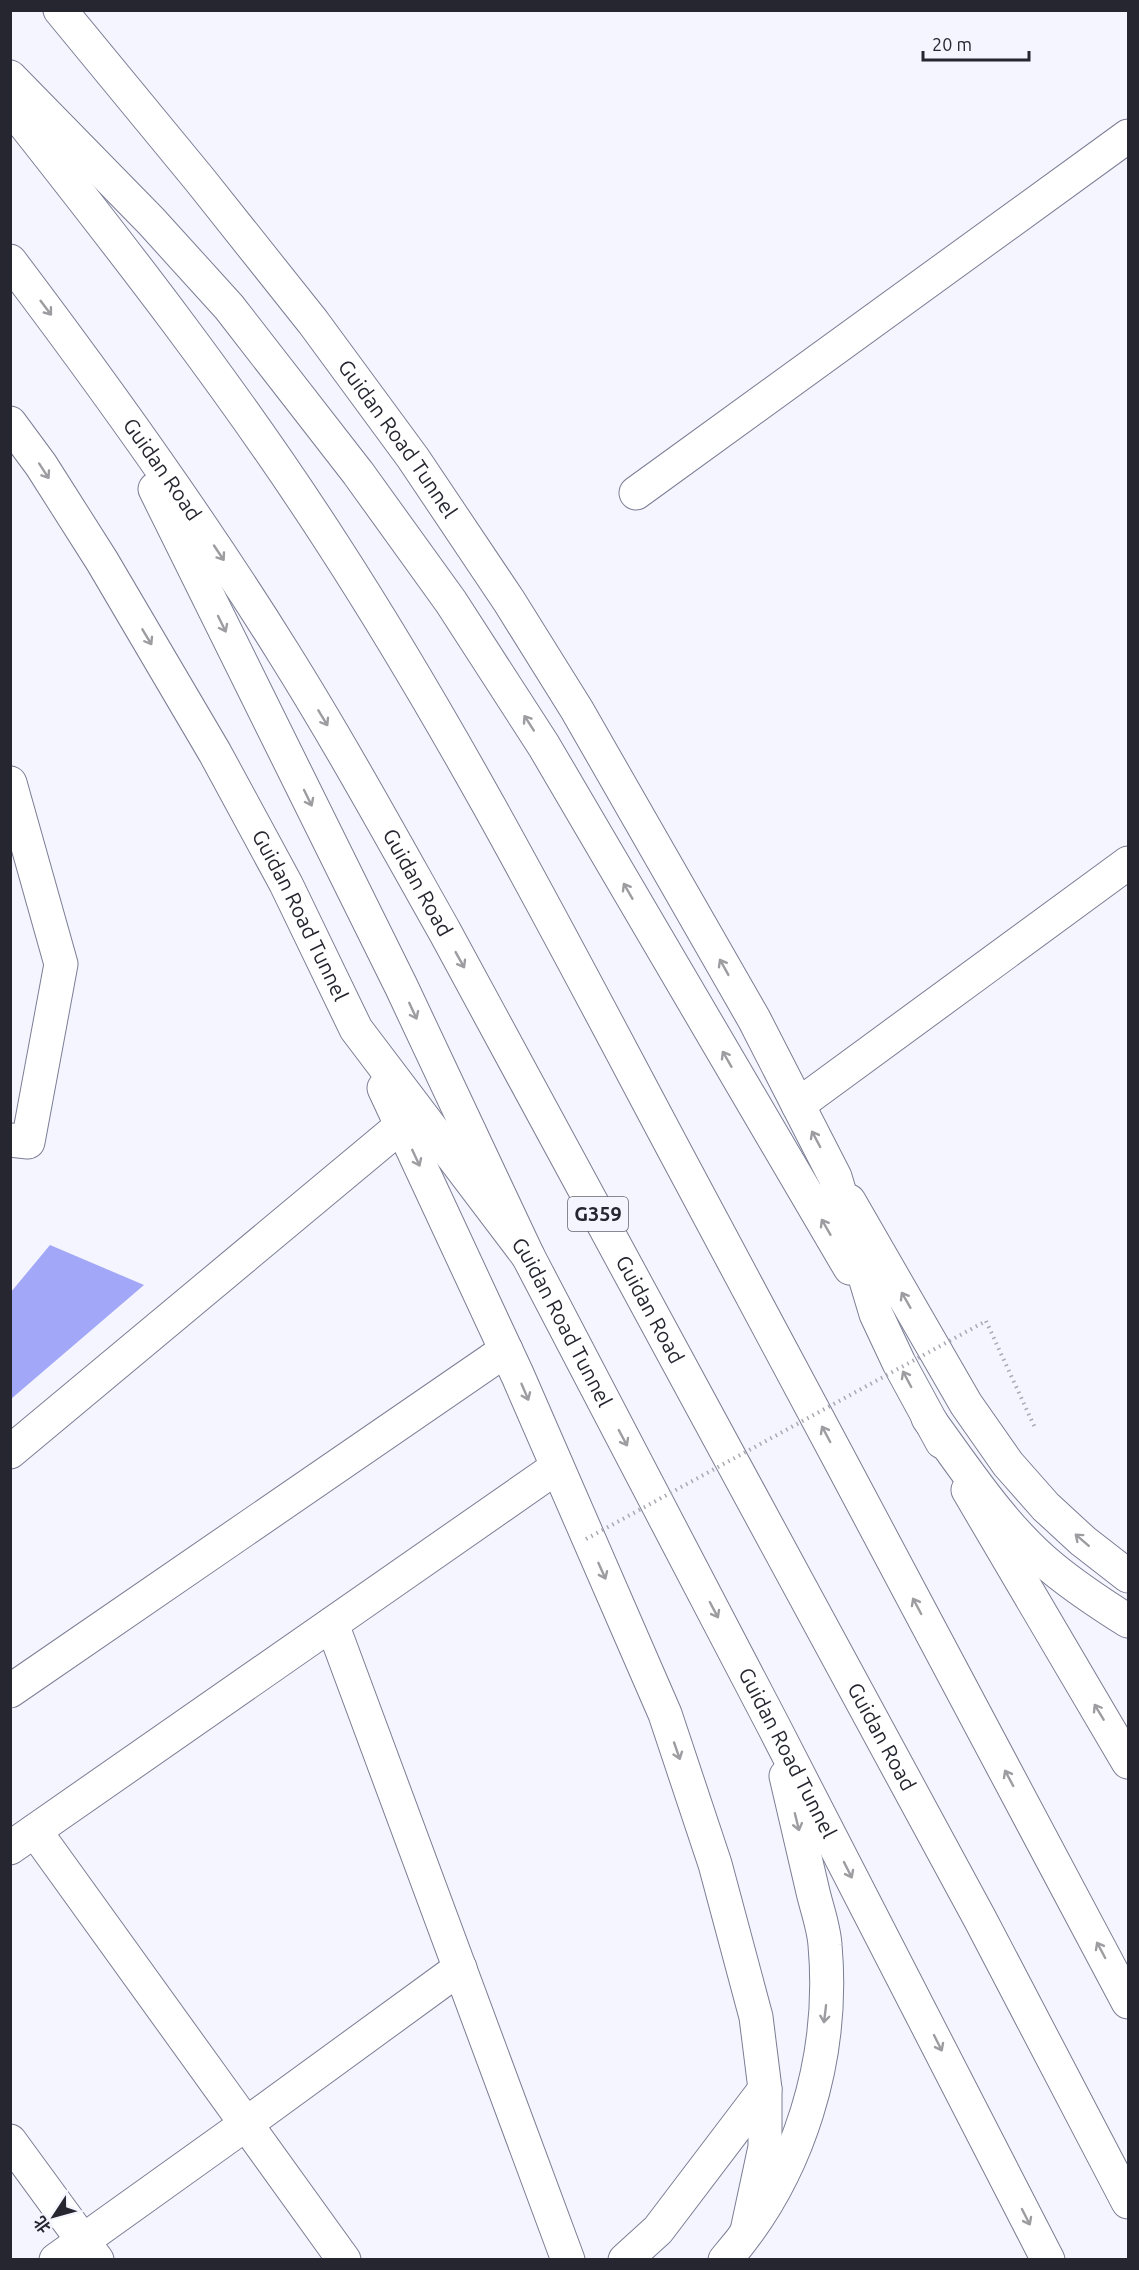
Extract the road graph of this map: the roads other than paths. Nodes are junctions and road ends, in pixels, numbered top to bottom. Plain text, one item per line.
1 (60, 10) edge
2 (10, 77) edge
3 (10, 106) edge
4 (1128, 136) edge
5 (10, 261) edge
6 (103, 383) junction
7 (10, 423) edge
8 (636, 493) dead end
9 (10, 783) edge
10 (1128, 863) edge
11 (356, 1029) junction
12 (798, 1105) junction
13 (401, 1126) junction
14 (10, 1140) edge
15 (835, 1176) junction
16 (528, 1256) junction
17 (876, 1314) junction
18 (506, 1350) junction
19 (928, 1418) junction
20 (10, 1452) edge
21 (557, 1467) junction
22 (1128, 1576) edge
23 (1128, 1621) edge
24 (332, 1624) junction
25 (10, 1691) edge
26 (773, 1725) junction
27 (1128, 1762) edge
28 (22, 1839) edge
29 (460, 1968) junction
30 (1128, 2001) edge
31 (765, 2089) junction
32 (246, 2124) junction
33 (10, 2141) edge
34 (1128, 2202) edge
35 (747, 2231) junction
36 (90, 2250) edge
37 (56, 2259) edge
38 (344, 2259) edge
39 (568, 2259) edge
40 (625, 2259) edge
41 (725, 2259) edge
42 (1048, 2259) edge

12 -> 1 main road, Guidan Road Tunnel
17 -> 2 main road
30 -> 3 main road
4 - 8 main road
5 -> 6 main road, Guidan Road / G359
6 -> 16 main road
6 -> 34 main road, Guidan Road / G359
7 -> 11 main road, Guidan Road Tunnel
9 - 14 main road
10 - 12 main road
11 - 13 main road
11 - 16 main road, Guidan Road Tunnel
15 -> 12 main road, Guidan Road Tunnel
13 -> 18 main road
13 - 20 main road
15 - 17 main road, Guidan Road Tunnel
22 -> 15 main road
16 -> 26 main road, Guidan Road Tunnel
19 -> 17 main road, Guidan Road Tunnel
18 -> 21 main road
18 - 25 main road
19 - 23 main road
27 -> 19 main road, Guidan Road Tunnel
21 - 24 main road
21 -> 31 main road
24 - 28 main road
24 - 29 main road
26 -> 35 main road
26 -> 42 main road, Guidan Road Tunnel
28 - 32 main road
29 - 32 main road
29 - 39 main road
31 - 35 main road
31 - 40 main road
32 - 36 main road
32 - 38 main road
33 - 36 main road
35 - 41 main road
36 - 37 main road

